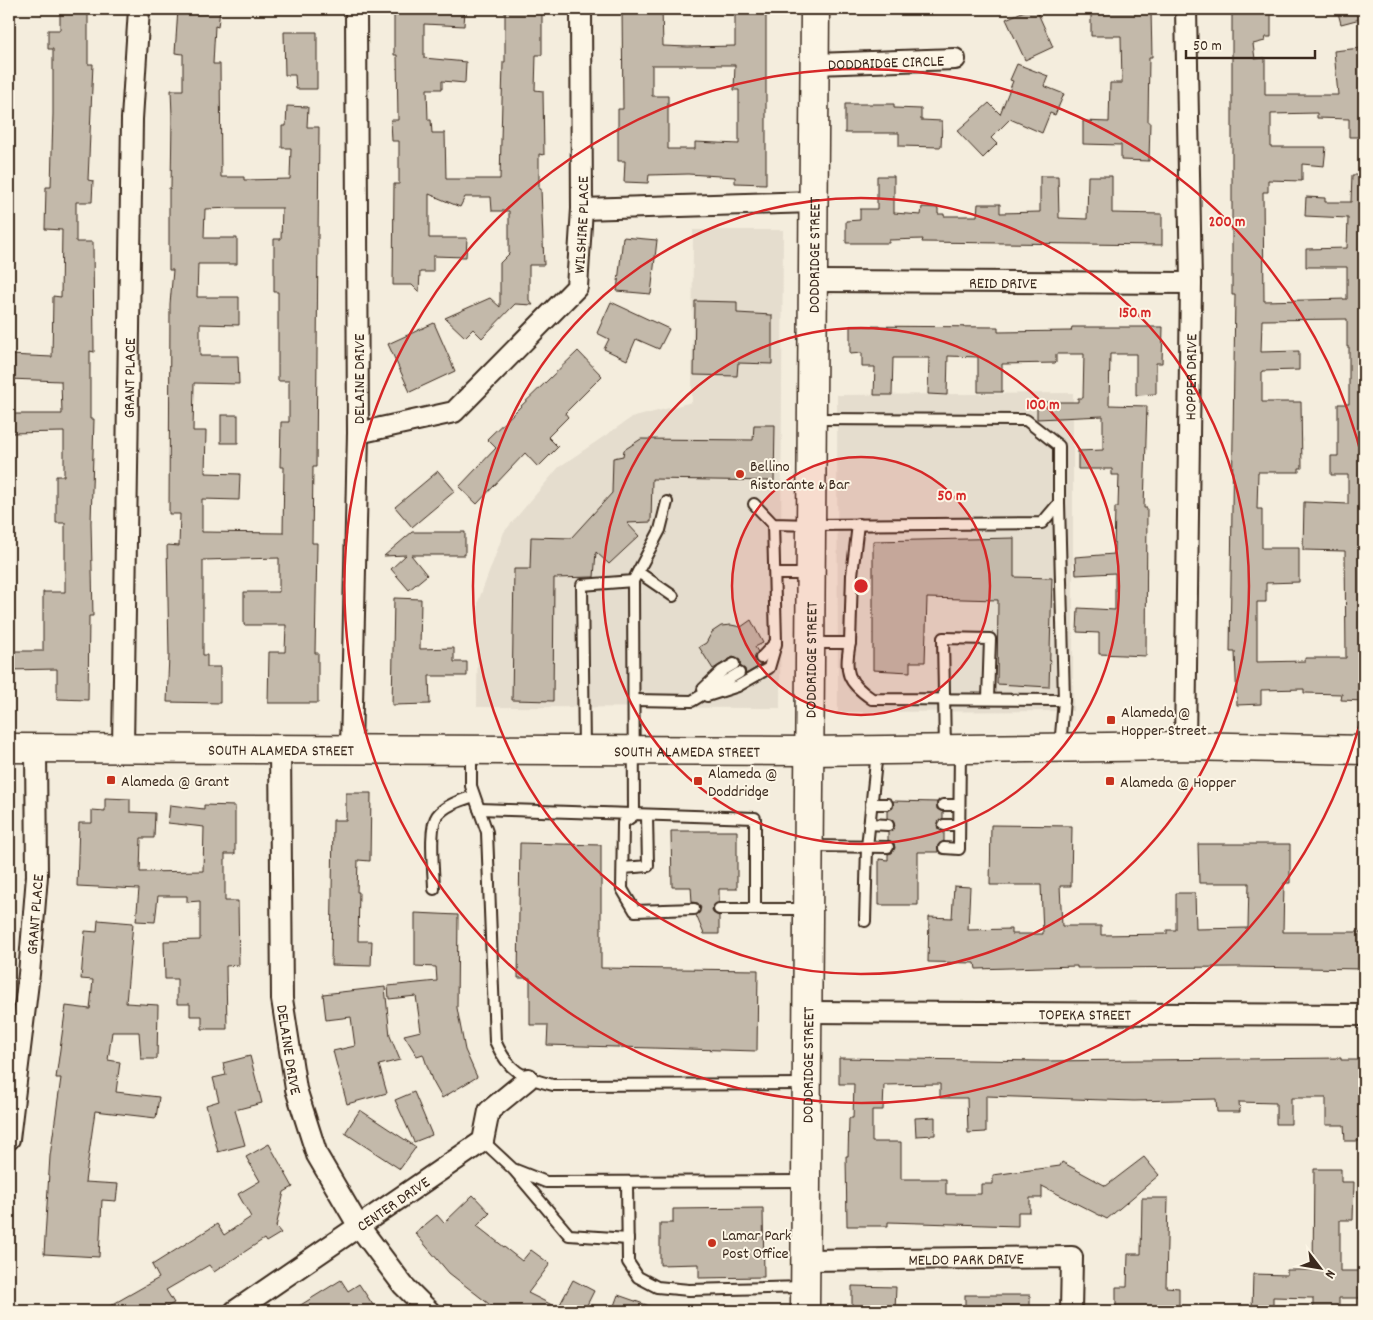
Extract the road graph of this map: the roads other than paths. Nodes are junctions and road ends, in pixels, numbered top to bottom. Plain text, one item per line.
1 (139, 9) edge
2 (356, 9) edge
3 (581, 9) edge
4 (815, 9) edge
5 (1186, 9) edge
6 (955, 59) dead end
7 (816, 64) junction
8 (814, 202) junction
9 (582, 209) junction
10 (814, 281) junction
11 (1191, 283) junction
12 (812, 419) junction
13 (358, 433) junction
14 (667, 502) dead end
15 (1059, 503) junction
16 (754, 504) dead end
17 (773, 524) junction
18 (858, 524) junction
19 (811, 525) junction
20 (638, 572) junction
21 (775, 574) junction
22 (810, 574) junction
23 (632, 581) junction
24 (673, 596) dead end
25 (776, 642) junction
26 (810, 643) junction
27 (850, 643) junction
28 (759, 655) dead end
29 (736, 668) dead end
30 (944, 699) junction
31 (988, 699) junction
32 (634, 700) junction
33 (1064, 700) junction
34 (692, 701) junction
35 (1185, 746) junction
36 (9, 748) edge
37 (36, 748) junction
38 (123, 748) junction
39 (280, 748) junction
40 (351, 748) junction
41 (1060, 748) junction
42 (471, 749) junction
43 (584, 750) junction
44 (635, 750) junction
45 (953, 750) junction
46 (1364, 750) edge
47 (808, 751) junction
48 (877, 751) junction
49 (474, 796) junction
50 (871, 804) junction
51 (887, 804) dead end
52 (943, 805) dead end
53 (959, 805) junction
54 (479, 809) junction
55 (634, 815) junction
56 (647, 815) junction
57 (869, 824) junction
58 (888, 825) dead end
59 (944, 825) dead end
60 (959, 825) junction
61 (807, 846) junction
62 (867, 847) junction
63 (888, 847) dead end
64 (944, 848) dead end
65 (623, 868) junction
66 (434, 889) dead end
67 (694, 909) dead end
68 (719, 909) dead end
69 (755, 909) junction
70 (807, 909) junction
71 (865, 921) dead end
72 (806, 1012) junction
73 (1364, 1015) edge
74 (528, 1079) junction
75 (806, 1084) junction
76 (9, 1139) edge
77 (483, 1141) junction
78 (513, 1169) junction
79 (805, 1181) junction
80 (627, 1182) junction
81 (358, 1225) junction
82 (628, 1239) junction
83 (805, 1260) junction
84 (805, 1299) edge
85 (235, 1311) edge
86 (429, 1311) edge
87 (1072, 1311) edge

1 - 38 street, GRANT PLACE
2 - 13 street, DELAINE DRIVE
3 - 9 street, WILSHIRE PLACE
4 - 7 main road, DODDRIDGE STREET
5 - 11 street, HOPPER DRIVE
6 - 7 street, DODDRIDGE CIRCLE
7 - 8 main road, DODDRIDGE STREET
8 - 9 street
8 - 10 main road, DODDRIDGE STREET
9 - 13 street, WILSHIRE PLACE
10 - 11 street, REID DRIVE
10 - 12 main road, DODDRIDGE STREET
11 - 35 street, HOPPER DRIVE
12 - 15 lane
12 - 19 main road, DODDRIDGE STREET
13 - 40 street, DELAINE DRIVE
14 - 20 lane
15 - 18 lane
15 - 33 lane
16 - 17 lane
17 - 19 lane
17 - 21 lane
18 - 19 lane
18 - 27 lane
19 - 22 main road, DODDRIDGE STREET
20 - 23 lane
20 - 24 lane
21 - 22 lane
21 - 25 lane
22 - 26 main road, DODDRIDGE STREET
23 - 32 lane
23 - 43 lane
25 - 28 lane
25 - 34 lane
26 - 27 lane
26 - 47 main road, DODDRIDGE STREET
27 - 30 lane
29 - 34 lane
30 - 31 lane
30 - 31 lane
30 - 45 lane
31 - 33 lane
32 - 34 lane
32 - 44 lane
33 - 41 lane
35 - 41 main road, SOUTH ALAMEDA STREET
35 - 46 main road, SOUTH ALAMEDA STREET
36 - 37 main road, SOUTH ALAMEDA STREET
37 - 38 main road, SOUTH ALAMEDA STREET
37 - 76 street, GRANT PLACE
38 - 39 main road, SOUTH ALAMEDA STREET
39 - 40 main road, SOUTH ALAMEDA STREET
39 - 81 street, DELAINE DRIVE
40 - 42 main road, SOUTH ALAMEDA STREET
41 - 45 main road, SOUTH ALAMEDA STREET
42 - 43 main road, SOUTH ALAMEDA STREET
42 - 49 lane
43 - 44 main road, SOUTH ALAMEDA STREET
44 - 47 main road, SOUTH ALAMEDA STREET
44 - 55 lane
45 - 48 main road, SOUTH ALAMEDA STREET
45 - 53 lane
47 - 48 main road, SOUTH ALAMEDA STREET
47 - 61 main road, DODDRIDGE STREET
48 - 50 lane
49 - 54 lane
49 - 66 lane
50 - 51 lane
50 - 57 lane
52 - 53 lane
53 - 60 lane
54 - 55 lane
54 - 74 lane
55 - 56 lane
55 - 65 lane
56 - 65 lane
56 - 69 lane
57 - 58 lane
57 - 62 lane
59 - 60 lane
60 - 64 lane
61 - 62 lane
61 - 70 main road, DODDRIDGE STREET
62 - 63 lane
62 - 71 lane
65 - 67 lane
68 - 69 lane
69 - 70 lane
70 - 72 main road, DODDRIDGE STREET
72 - 73 street, TOPEKA STREET
72 - 75 main road, DODDRIDGE STREET
74 - 75 lane
74 - 77 street
75 - 79 main road, DODDRIDGE STREET
77 - 78 lane
77 - 81 street, CENTER DRIVE
78 - 80 lane
78 - 82 lane
79 - 80 lane
79 - 83 main road, DODDRIDGE STREET
80 - 82 lane
81 - 85 street, CENTER DRIVE
81 - 86 street, DELAINE DRIVE
82 - 84 lane
83 - 84 main road, DODDRIDGE STREET
83 - 87 street, MELDO PARK DRIVE

